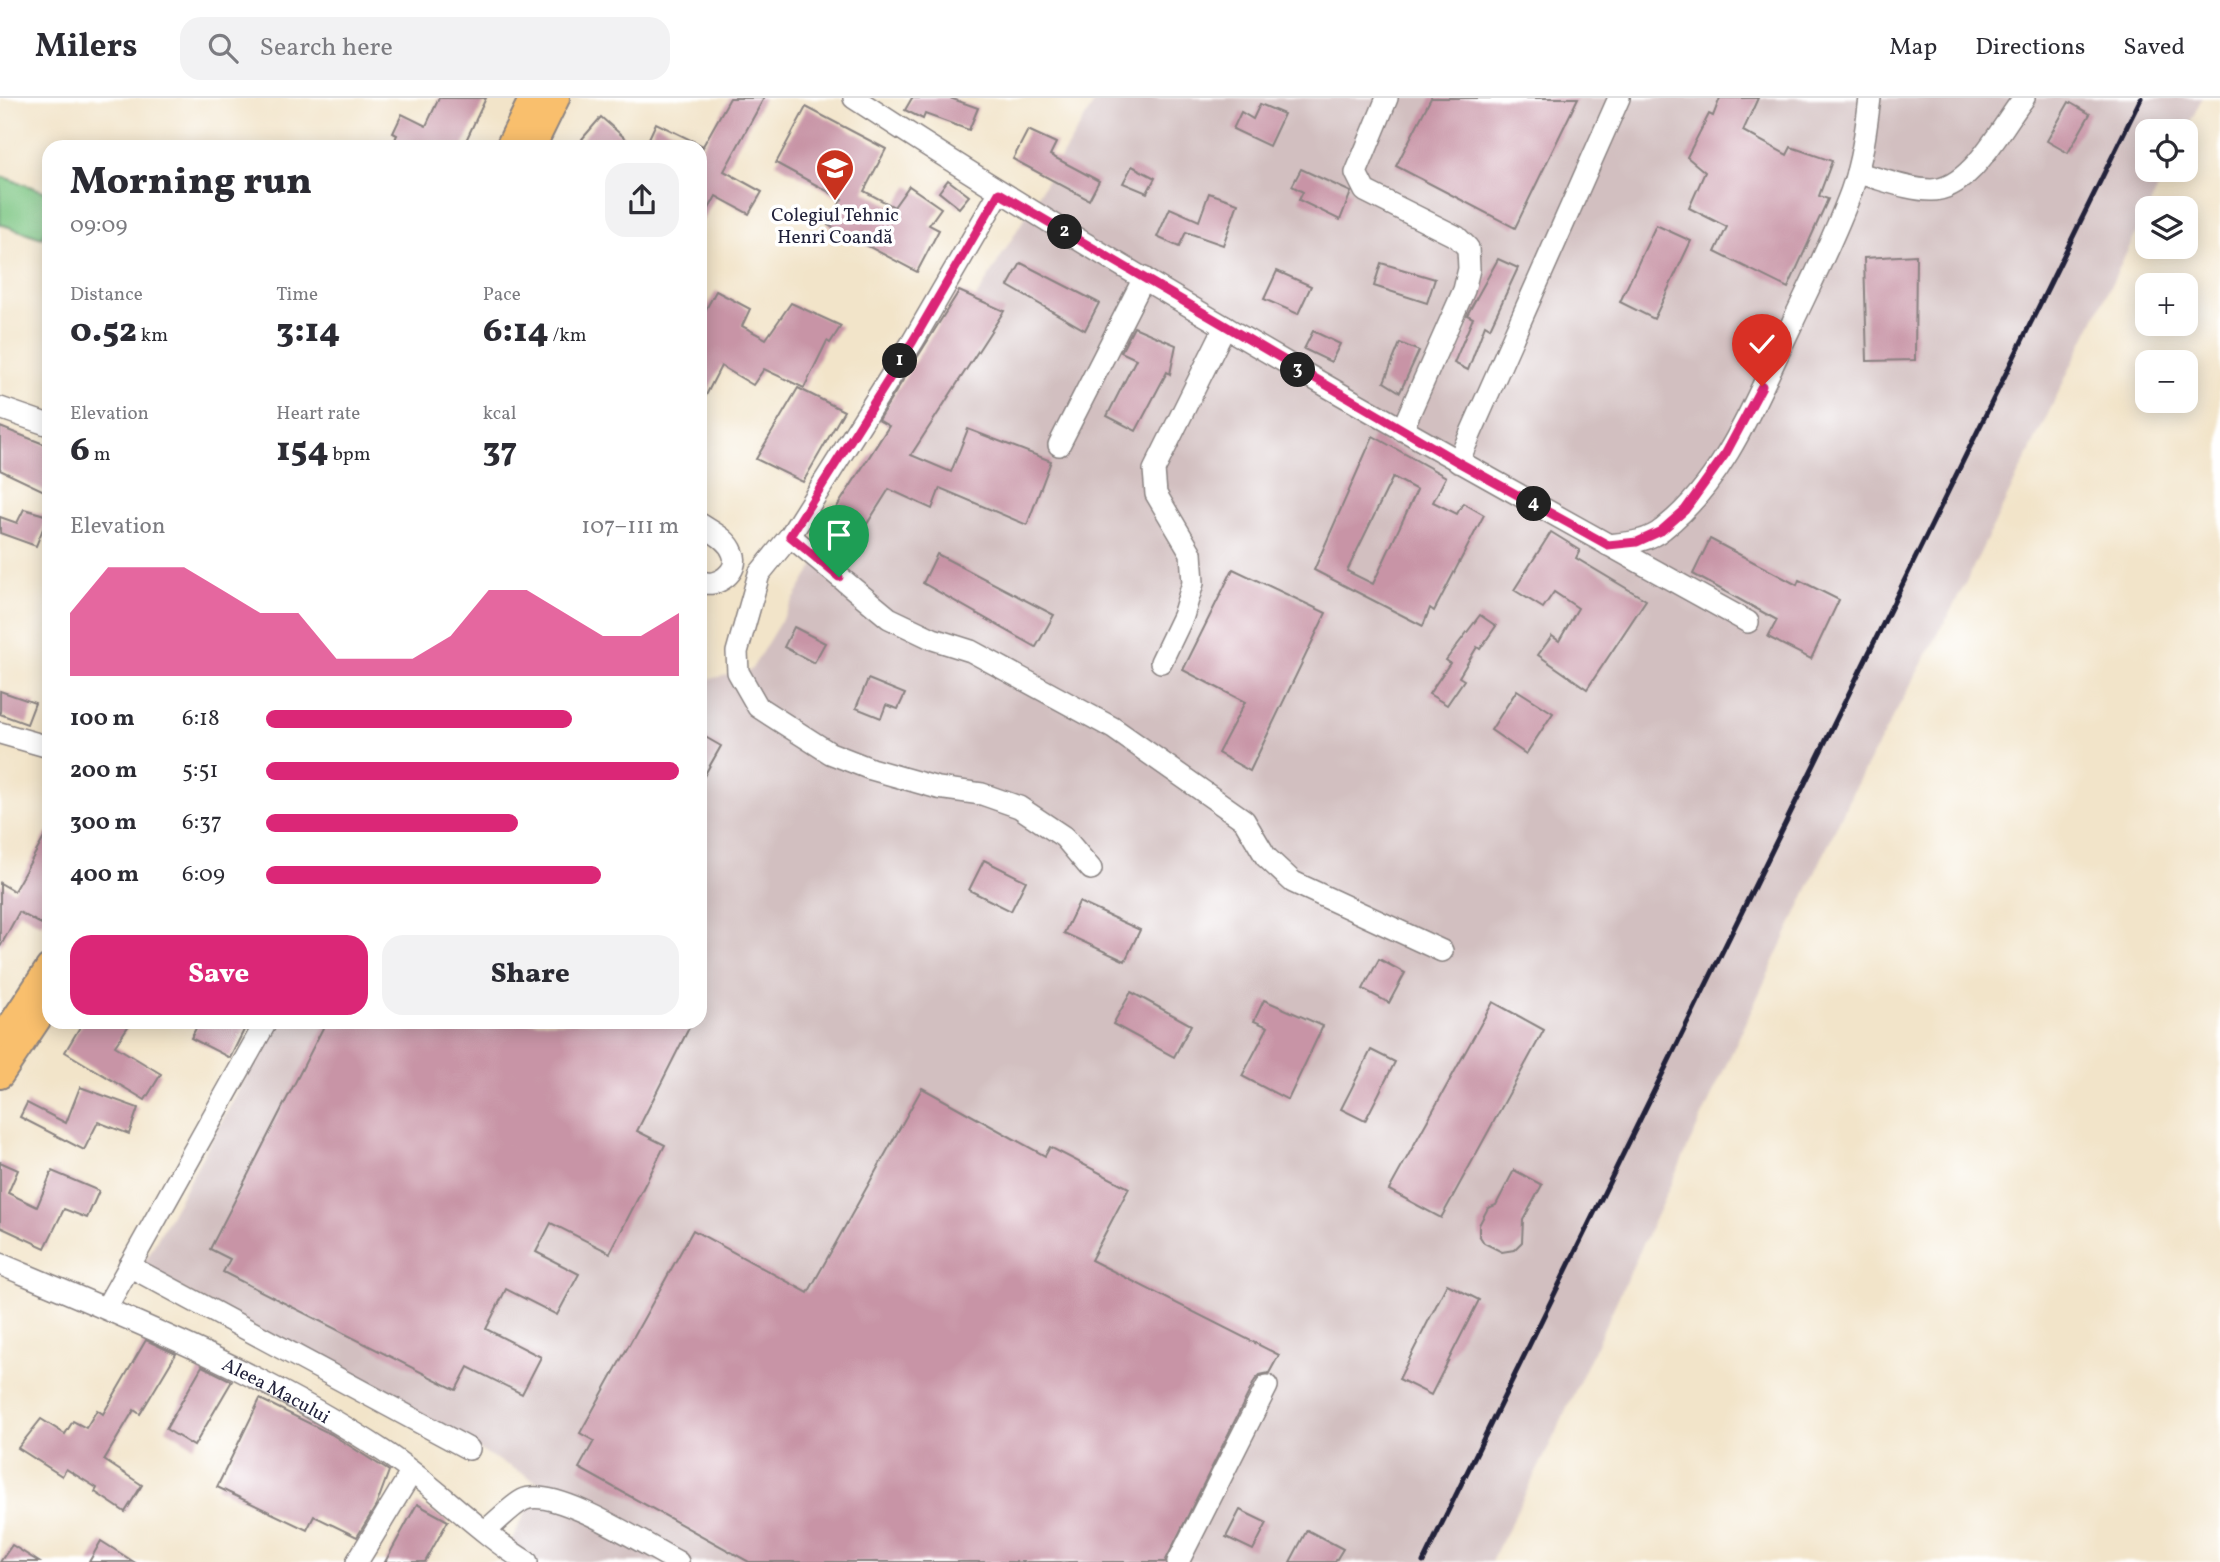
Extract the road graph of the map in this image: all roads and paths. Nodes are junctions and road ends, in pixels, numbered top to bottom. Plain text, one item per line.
1 (533, 98) edge
2 (556, 98) edge
3 (854, 98) edge
4 (1387, 98) edge
5 (1619, 98) edge
6 (1870, 98) edge
7 (2024, 98) edge
8 (512, 140) edge
9 (535, 140) edge
10 (1857, 173) junction
11 (999, 193) junction
12 (1143, 278) junction
13 (1225, 327) junction
14 (0, 408) edge
15 (42, 423) edge
16 (1402, 430) junction
17 (1059, 445) dead end
18 (1458, 462) junction
19 (707, 529) edge
20 (790, 536) junction
21 (1608, 545) junction
22 (734, 566) junction
23 (759, 574) junction
24 (707, 584) edge
25 (1748, 622) dead end
26 (1161, 662) dead end
27 (0, 733) edge
28 (42, 745) edge
29 (1091, 869) dead end
30 (1442, 951) dead end
31 (42, 979) edge
32 (42, 1012) edge
33 (261, 1029) edge
34 (0, 1042) edge
35 (0, 1075) edge
36 (0, 1264) edge
37 (129, 1266) junction
38 (106, 1308) junction
39 (1268, 1386) dead end
40 (469, 1449) dead end
41 (411, 1473) junction
42 (485, 1531) junction
43 (356, 1562) edge
44 (527, 1562) edge
45 (678, 1562) edge
46 (1178, 1562) edge

1 - 8 main road
2 - 9 main road
3 - 11 street
4 - 16 street
5 - 18 street
6 - 10 street
7 - 10 street
10 - 21 street
11 - 12 street
11 - 20 street
12 - 13 street
12 - 17 street
13 - 16 street
13 - 26 street
14 - 15 street
16 - 18 street
18 - 21 street
19 - 22 street
20 - 23 street
20 - 30 street
21 - 25 street
22 - 23 street
22 - 24 street
23 - 29 street
27 - 28 street
31 - 34 main road
32 - 35 main road
33 - 37 street
36 - 38 street, Aleea Macului
37 - 38 street
37 - 40 street
38 - 41 street, Aleea Macului
39 - 46 street
41 - 42 street, Aleea Macului
41 - 43 street
42 - 44 street, Aleea Macului
42 - 45 street

